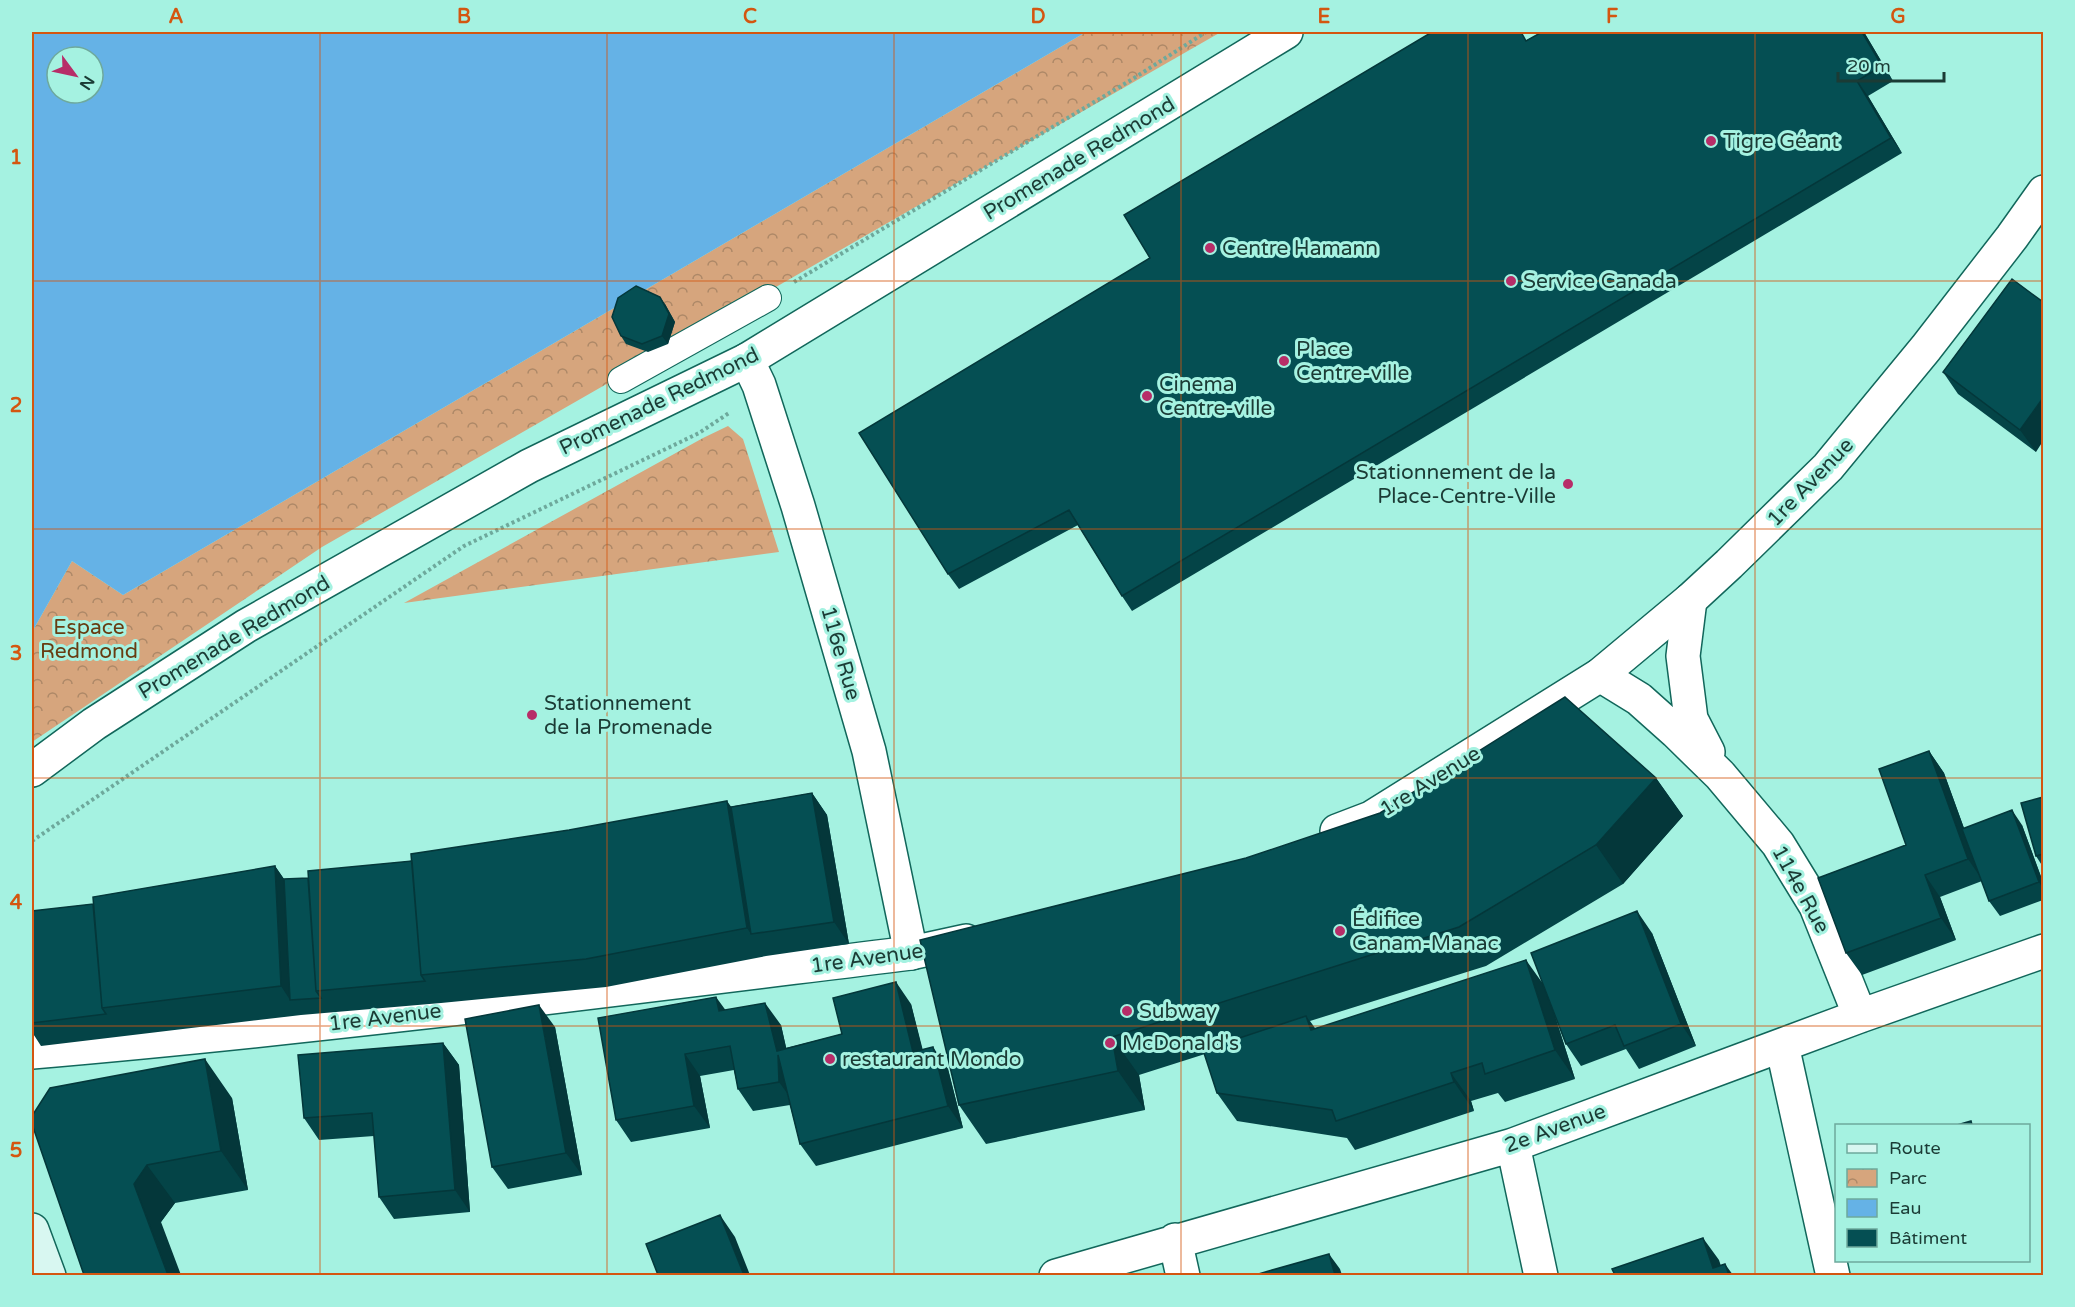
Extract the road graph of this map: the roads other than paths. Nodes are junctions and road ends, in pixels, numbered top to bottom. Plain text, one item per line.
1 (1286, 32) edge
2 (2043, 192) edge
3 (768, 298) road end
4 (747, 360) junction
5 (621, 380) dead end
6 (1690, 600) junction
7 (1600, 675) junction
8 (32, 770) edge
9 (1720, 775) junction
10 (1308, 842) edge
11 (1000, 934) edge
12 (2043, 951) edge
13 (911, 953) junction
14 (1860, 1016) junction
15 (1782, 1045) junction
16 (32, 1052) edge
17 (1513, 1145) junction
18 (32, 1230) edge
19 (1175, 1240) junction
20 (49, 1275) edge
21 (1056, 1275) edge
22 (1183, 1275) edge
23 (1541, 1275) edge
24 (1833, 1275) edge

1 - 4 street, Promenade Redmond
2 - 6 street, 1re Avenue
3 - 5 street
4 - 8 street, Promenade Redmond
4 - 13 street, 116e Rue
6 - 7 street, 1re Avenue
6 - 9 street, 114e Rue
7 - 9 street, 114e Rue
7 - 10 street, 1re Avenue
9 - 14 street, 114e Rue
11 - 13 street, 1re Avenue
12 - 14 street, 2e Avenue
13 - 16 street, 1re Avenue
14 - 15 street, 2e Avenue
15 - 17 street, 2e Avenue
15 - 24 street
17 - 19 street, 2e Avenue
17 - 23 street
18 - 20 main road
19 - 21 street, 2e Avenue
19 - 22 street

